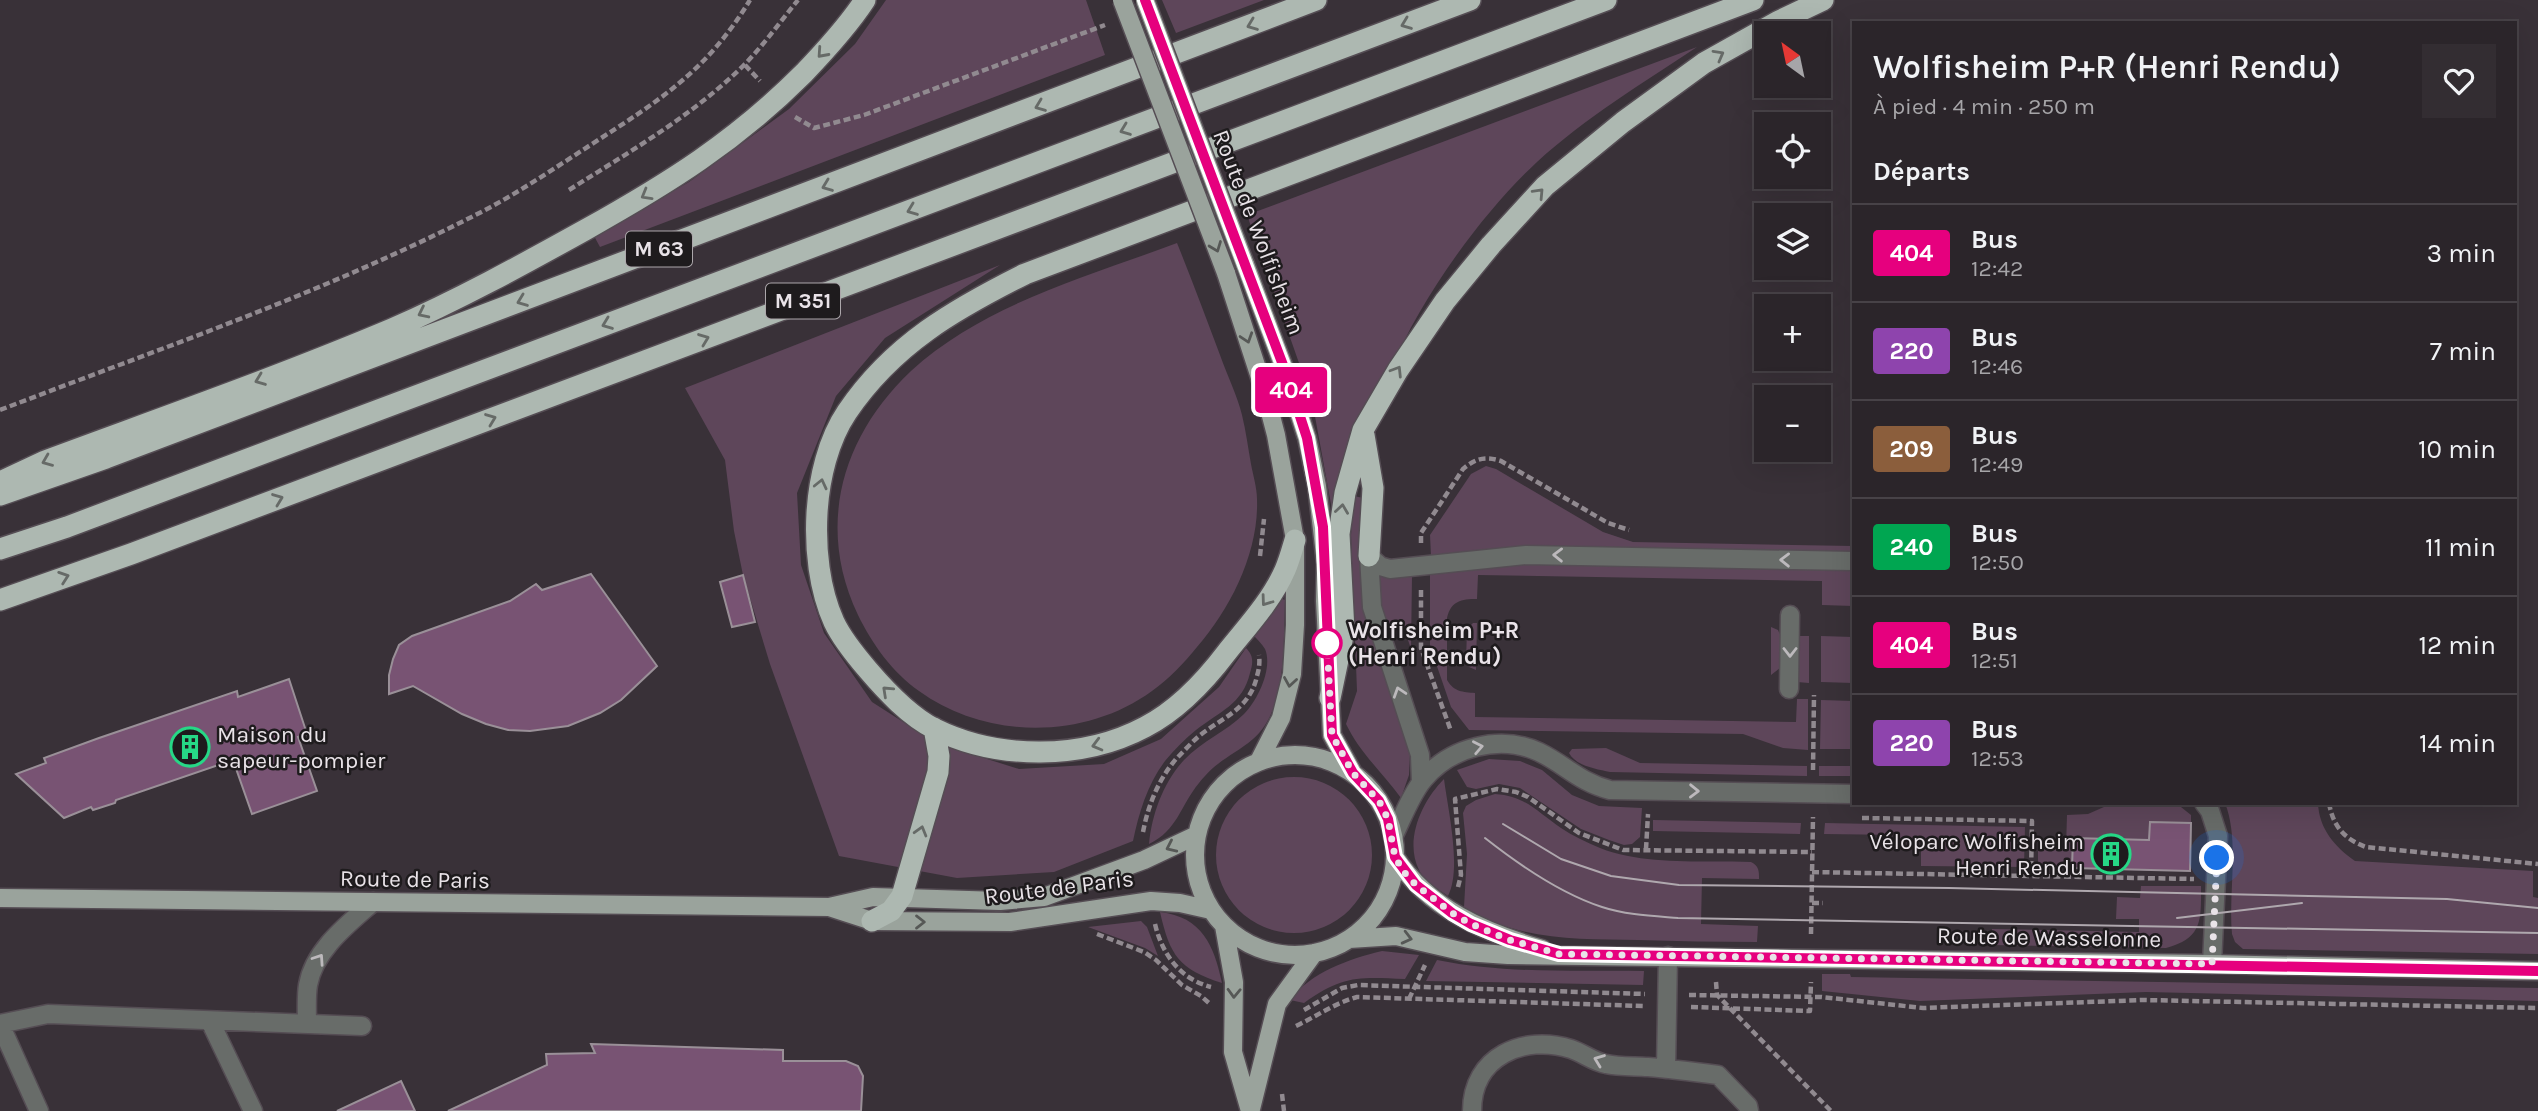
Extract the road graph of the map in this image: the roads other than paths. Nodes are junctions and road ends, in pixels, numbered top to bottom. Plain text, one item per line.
1 (865, 0) edge
2 (1122, 0) edge
3 (1145, 0) edge
4 (1316, 0) edge
5 (1470, 0) edge
6 (1606, 0) edge
7 (1753, 0) edge
8 (1823, 0) edge
9 (1363, 430) junction
10 (0, 482) edge
11 (0, 495) edge
12 (1295, 540) junction
13 (0, 550) edge
14 (1369, 556) junction
15 (1852, 561) edge
16 (0, 600) edge
17 (1790, 615) dead end
18 (1789, 690) dead end
19 (1330, 698) junction
20 (934, 728) junction
21 (1259, 761) junction
22 (1353, 773) junction
23 (1422, 782) junction
24 (1852, 794) edge
25 (2206, 805) edge
26 (1197, 835) junction
27 (1393, 838) junction
28 (1395, 857) junction
29 (902, 896) junction
30 (0, 898) edge
31 (373, 902) junction
32 (829, 907) junction
33 (1211, 910) junction
34 (872, 921) junction
35 (1224, 926) junction
36 (1349, 939) junction
37 (1314, 953) junction
38 (1559, 954) junction
39 (1668, 956) junction
40 (2212, 964) junction
41 (2538, 971) edge
42 (210, 1021) junction
43 (0, 1024) edge
44 (307, 1024) junction
45 (362, 1026) dead end
46 (1666, 1069) junction
47 (1750, 1110) edge
48 (39, 1111) edge
49 (253, 1111) edge
50 (1250, 1111) edge
51 (1472, 1111) edge

1 -> 10 highway
2 -> 12 main road, Route de Wolfisheim, bridge
3 - 19 main road, Route de Wolfisheim, bridge
4 -> 11 highway, M 63
5 -> 13 highway, M 351
16 -> 6 highway, M 351
20 -> 7 highway
9 -> 8 highway
9 - 14 highway
19 -> 9 highway
12 -> 20 highway
12 -> 21 main road, Route de Wolfisheim
15 -> 14 lane
23 -> 14 lane
17 -> 18 lane
19 - 22 main road, Route de Wolfisheim
29 -> 20 highway
21 - 22 main road
21 - 26 main road
22 - 27 main road
23 -> 24 lane
23 - 27 lane
25 - 40 lane
26 -> 29 main road, Route de Paris
26 - 33 main road
27 - 28 main road
28 - 36 main road
28 - 38 main road
29 - 32 main road, Route de Paris
29 - 34 highway
30 - 31 main road, Route de Paris
31 - 32 main road, Route de Paris
44 -> 31 lane
32 - 34 main road, Route de Paris
34 -> 33 main road, Route de Paris
33 - 35 main road
35 - 37 main road
35 -> 50 main road
36 - 37 main road
36 -> 38 main road
37 - 50 main road
38 - 39 main road, Route de Wasselonne
39 - 40 main road, Route de Wasselonne
39 - 46 lane
40 - 41 main road, Route de Wasselonne
42 - 43 lane
42 - 44 lane
42 - 49 lane
43 - 48 lane
44 - 45 lane
46 - 47 lane
46 -> 51 lane

